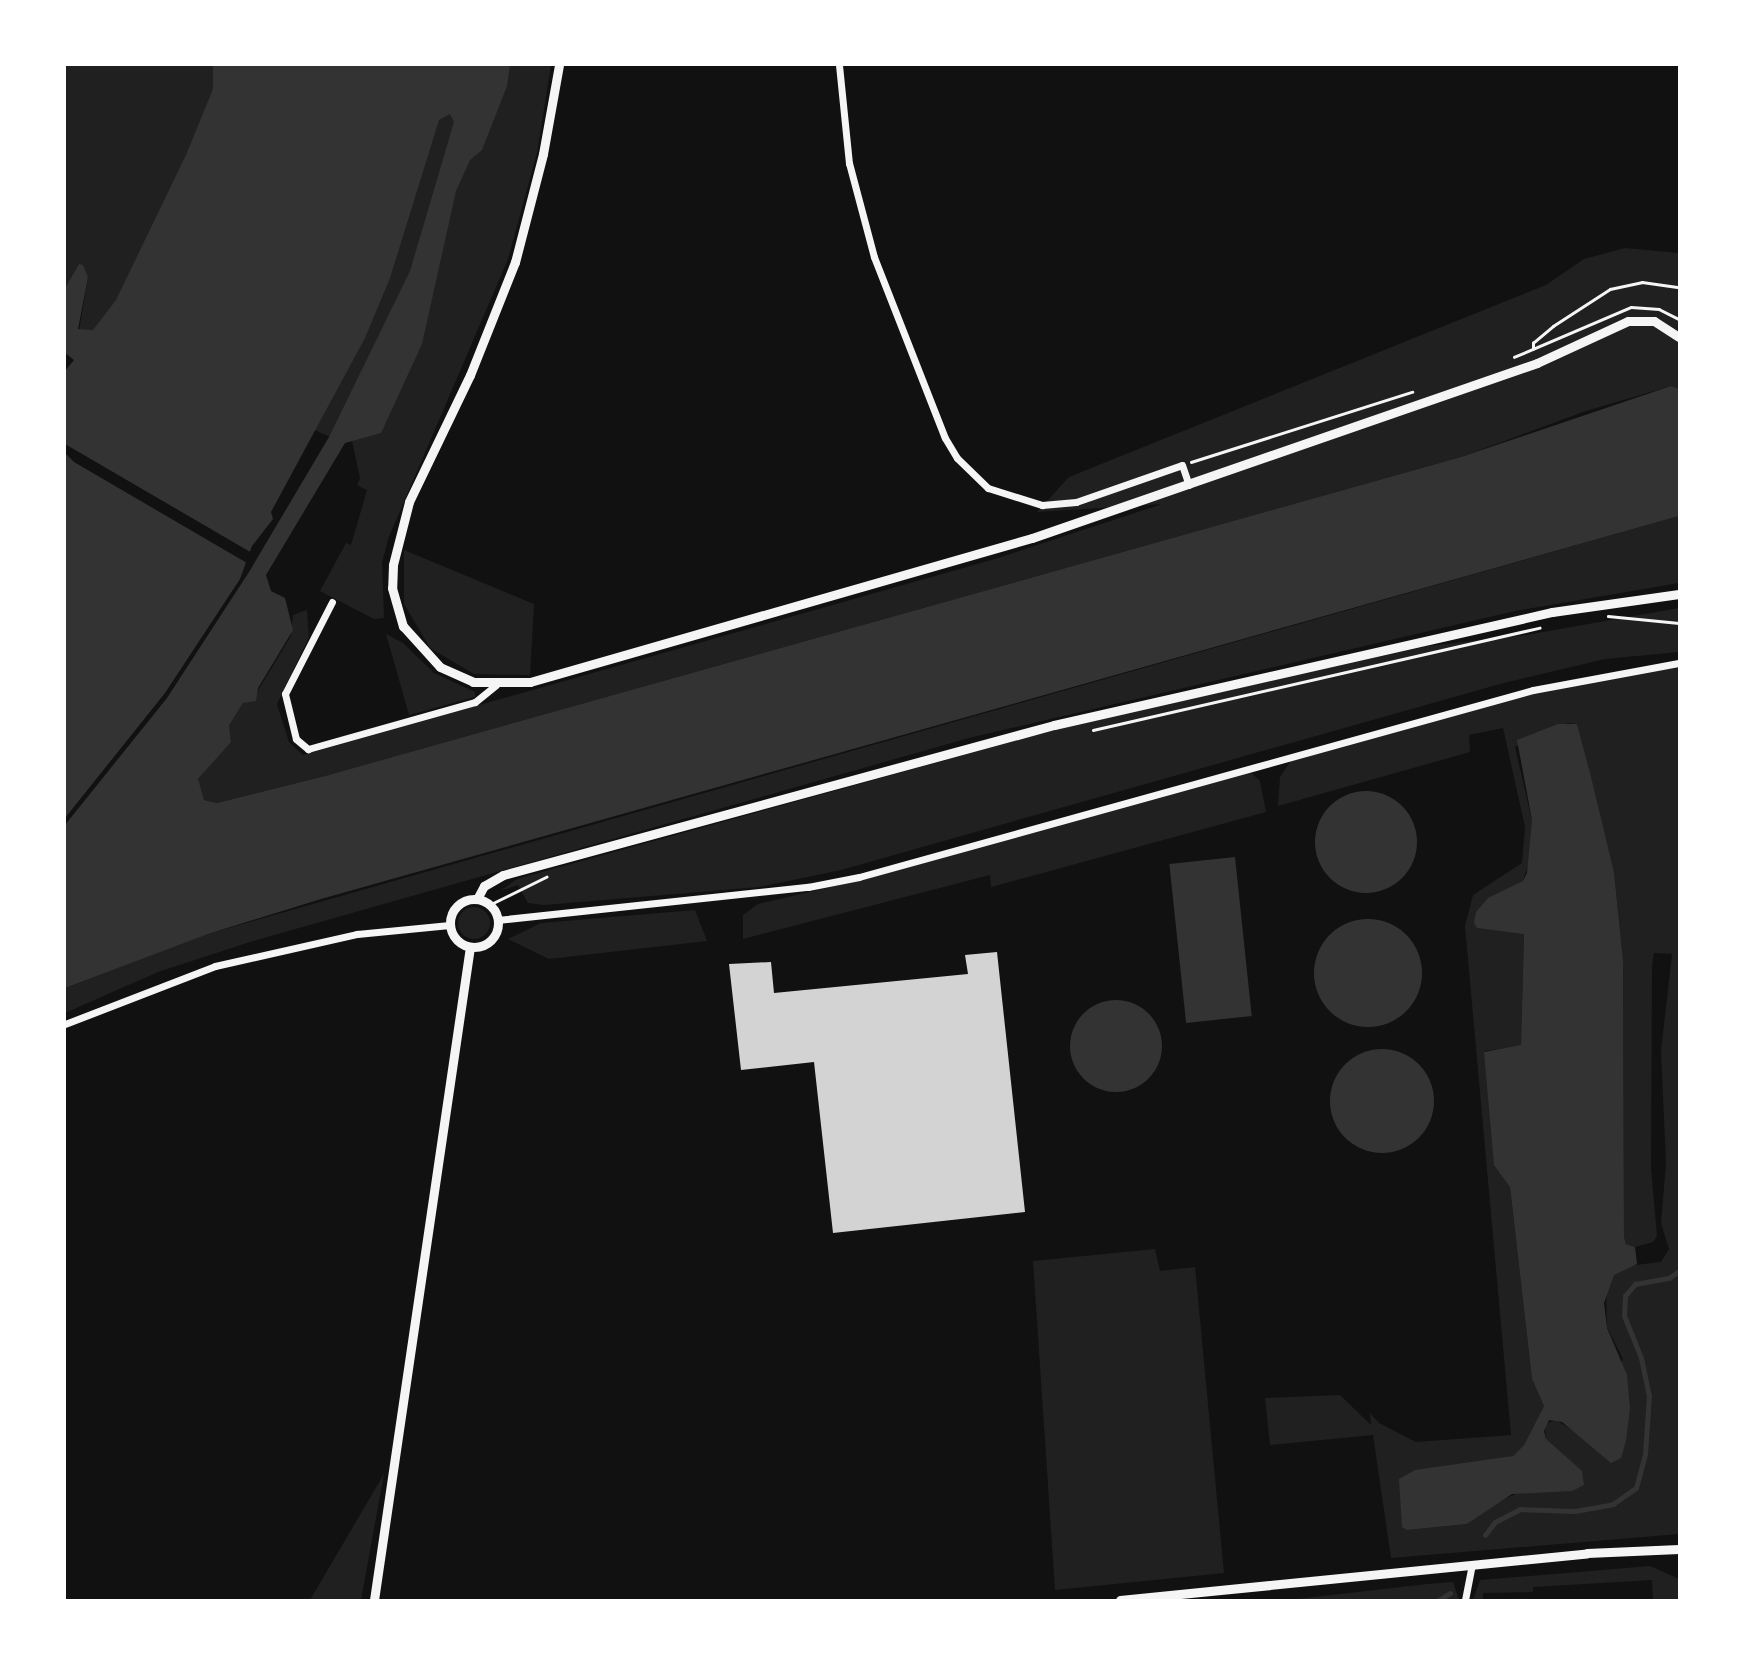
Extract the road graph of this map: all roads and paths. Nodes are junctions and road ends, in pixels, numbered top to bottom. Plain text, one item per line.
1 (559, 65) edge
2 (839, 65) edge
3 (1679, 287) edge
4 (1679, 337) edge
5 (1506, 360) dead end
6 (1416, 391) dead end
7 (1182, 465) junction
8 (1189, 485) junction
9 (1679, 594) edge
10 (332, 602) dead end
11 (1605, 615) dead end
12 (1679, 623) edge
13 (1551, 625) dead end
14 (1679, 663) edge
15 (496, 685) junction
16 (1088, 731) dead end
17 (557, 874) dead end
18 (477, 899) junction
19 (489, 905) junction
20 (498, 920) junction
21 (450, 925) junction
22 (470, 947) junction
23 (65, 1024) edge
24 (1679, 1549) edge
25 (1472, 1565) junction
26 (374, 1600) edge
27 (1120, 1600) edge
28 (1465, 1600) edge

1 - 15 street
2 - 7 street
3 - 5 path
4 - 8 street
6 - 7 path
7 - 8 street
8 - 15 street
9 - 18 street
10 - 15 street
11 - 12 path
13 - 16 path
14 - 20 street
17 - 19 path
18 - 19 street
18 - 21 street
19 - 20 street
20 - 22 street
21 - 22 street
21 - 23 street
22 - 26 street
24 - 25 street
25 - 27 street
25 - 28 street

